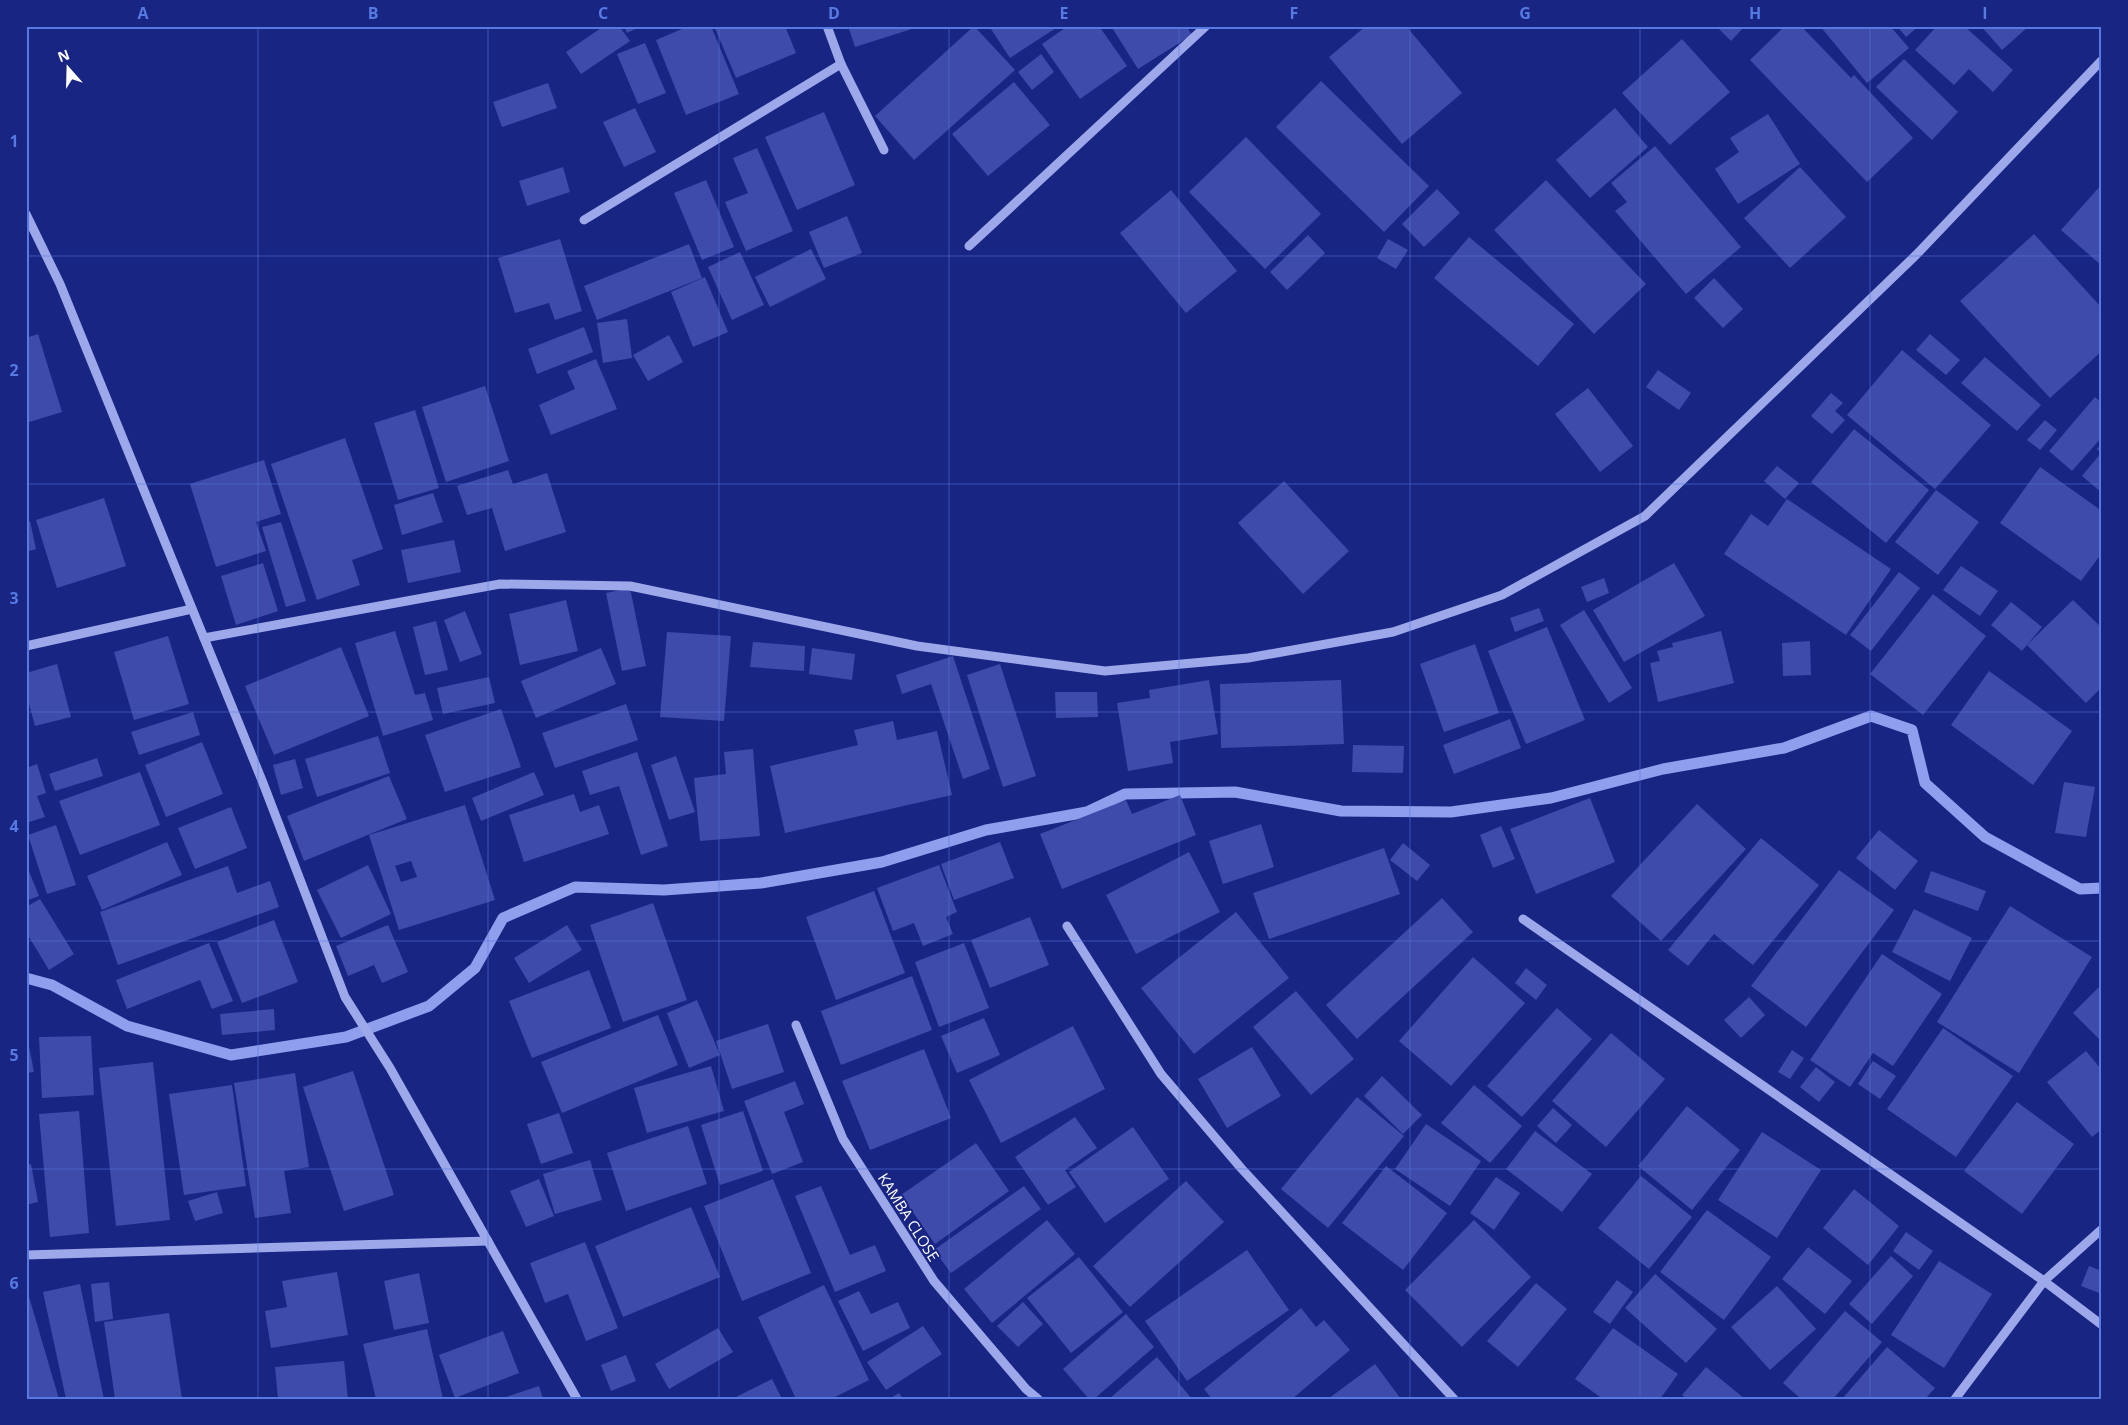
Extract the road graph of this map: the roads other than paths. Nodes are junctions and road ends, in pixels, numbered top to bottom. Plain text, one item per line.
1 (827, 26) edge
2 (1206, 26) edge
3 (2102, 60) edge
4 (841, 64) junction
5 (884, 150) dead end
6 (26, 214) edge
7 (584, 220) dead end
8 (969, 246) dead end
9 (192, 609) junction
10 (204, 638) junction
11 (26, 646) edge
12 (1523, 919) dead end
13 (1067, 926) dead end
14 (796, 1025) dead end
15 (2102, 1229) edge
16 (488, 1241) junction
17 (26, 1254) edge
18 (2044, 1281) junction
19 (2102, 1325) edge
20 (577, 1399) edge
21 (1038, 1399) edge
22 (1454, 1399) edge
23 (1955, 1399) edge

1 - 4 street
2 - 8 street
3 - 10 street
4 - 5 street
4 - 7 street
6 - 9 street
9 - 10 street
9 - 11 street
10 - 16 street
12 - 18 street
13 - 22 street
14 - 21 street, KAMBA CLOSE
15 - 18 street
16 - 17 street
16 - 20 street
18 - 19 street
18 - 23 street

